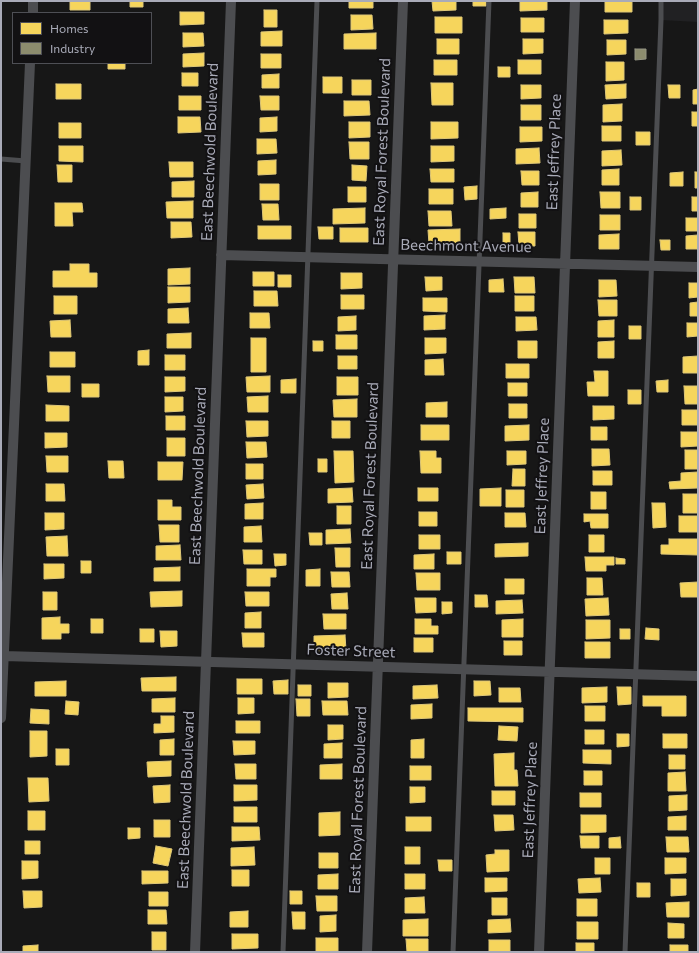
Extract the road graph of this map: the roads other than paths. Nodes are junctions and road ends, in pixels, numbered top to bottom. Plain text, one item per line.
1 (33, 1) edge
2 (231, 1) edge
3 (317, 1) edge
4 (403, 1) edge
5 (490, 1) edge
6 (575, 1) edge
7 (661, 1) edge
8 (33, 12) edge
9 (30, 64) edge
10 (1, 159) edge
11 (26, 161) junction
12 (221, 255) junction
13 (308, 257) junction
14 (393, 259) junction
15 (479, 261) junction
16 (565, 263) junction
17 (651, 266) junction
18 (698, 267) edge
19 (4, 656) junction
20 (206, 662) junction
21 (293, 664) junction
22 (378, 667) junction
23 (464, 669) junction
24 (549, 672) junction
25 (635, 674) junction
26 (698, 676) edge
27 (1, 718) edge
28 (195, 952) edge
29 (283, 952) edge
30 (367, 952) edge
31 (453, 952) edge
32 (539, 952) edge
33 (625, 952) edge

1 - 8 street
2 - 12 street, East Beechwold Boulevard
3 - 13 lane
4 - 14 street, East Royal Forest Boulevard
5 - 15 lane
6 - 16 street, East Jeffrey Place
7 - 17 lane
9 - 11 street
10 - 11 lane
11 - 19 street
12 - 13 street, Beechmont Avenue
12 - 20 street, East Beechwold Boulevard
13 - 14 street, Beechmont Avenue
13 - 21 lane
14 - 15 street, Beechmont Avenue
14 - 22 street, East Royal Forest Boulevard
15 - 16 street, Beechmont Avenue
15 - 23 lane
16 - 17 street, Beechmont Avenue
16 - 24 street, East Jeffrey Place
17 - 18 street, Beechmont Avenue
17 - 25 lane
19 - 20 street, Foster Street
19 - 27 street
20 - 21 street, Foster Street
20 - 28 street, East Beechwold Boulevard
21 - 22 street, Foster Street
21 - 29 lane
22 - 23 street, Foster Street
22 - 30 street, East Royal Forest Boulevard
23 - 24 street, Foster Street
23 - 31 lane
24 - 25 street, Foster Street
24 - 32 street, East Jeffrey Place
25 - 26 street, Foster Street
25 - 33 lane

